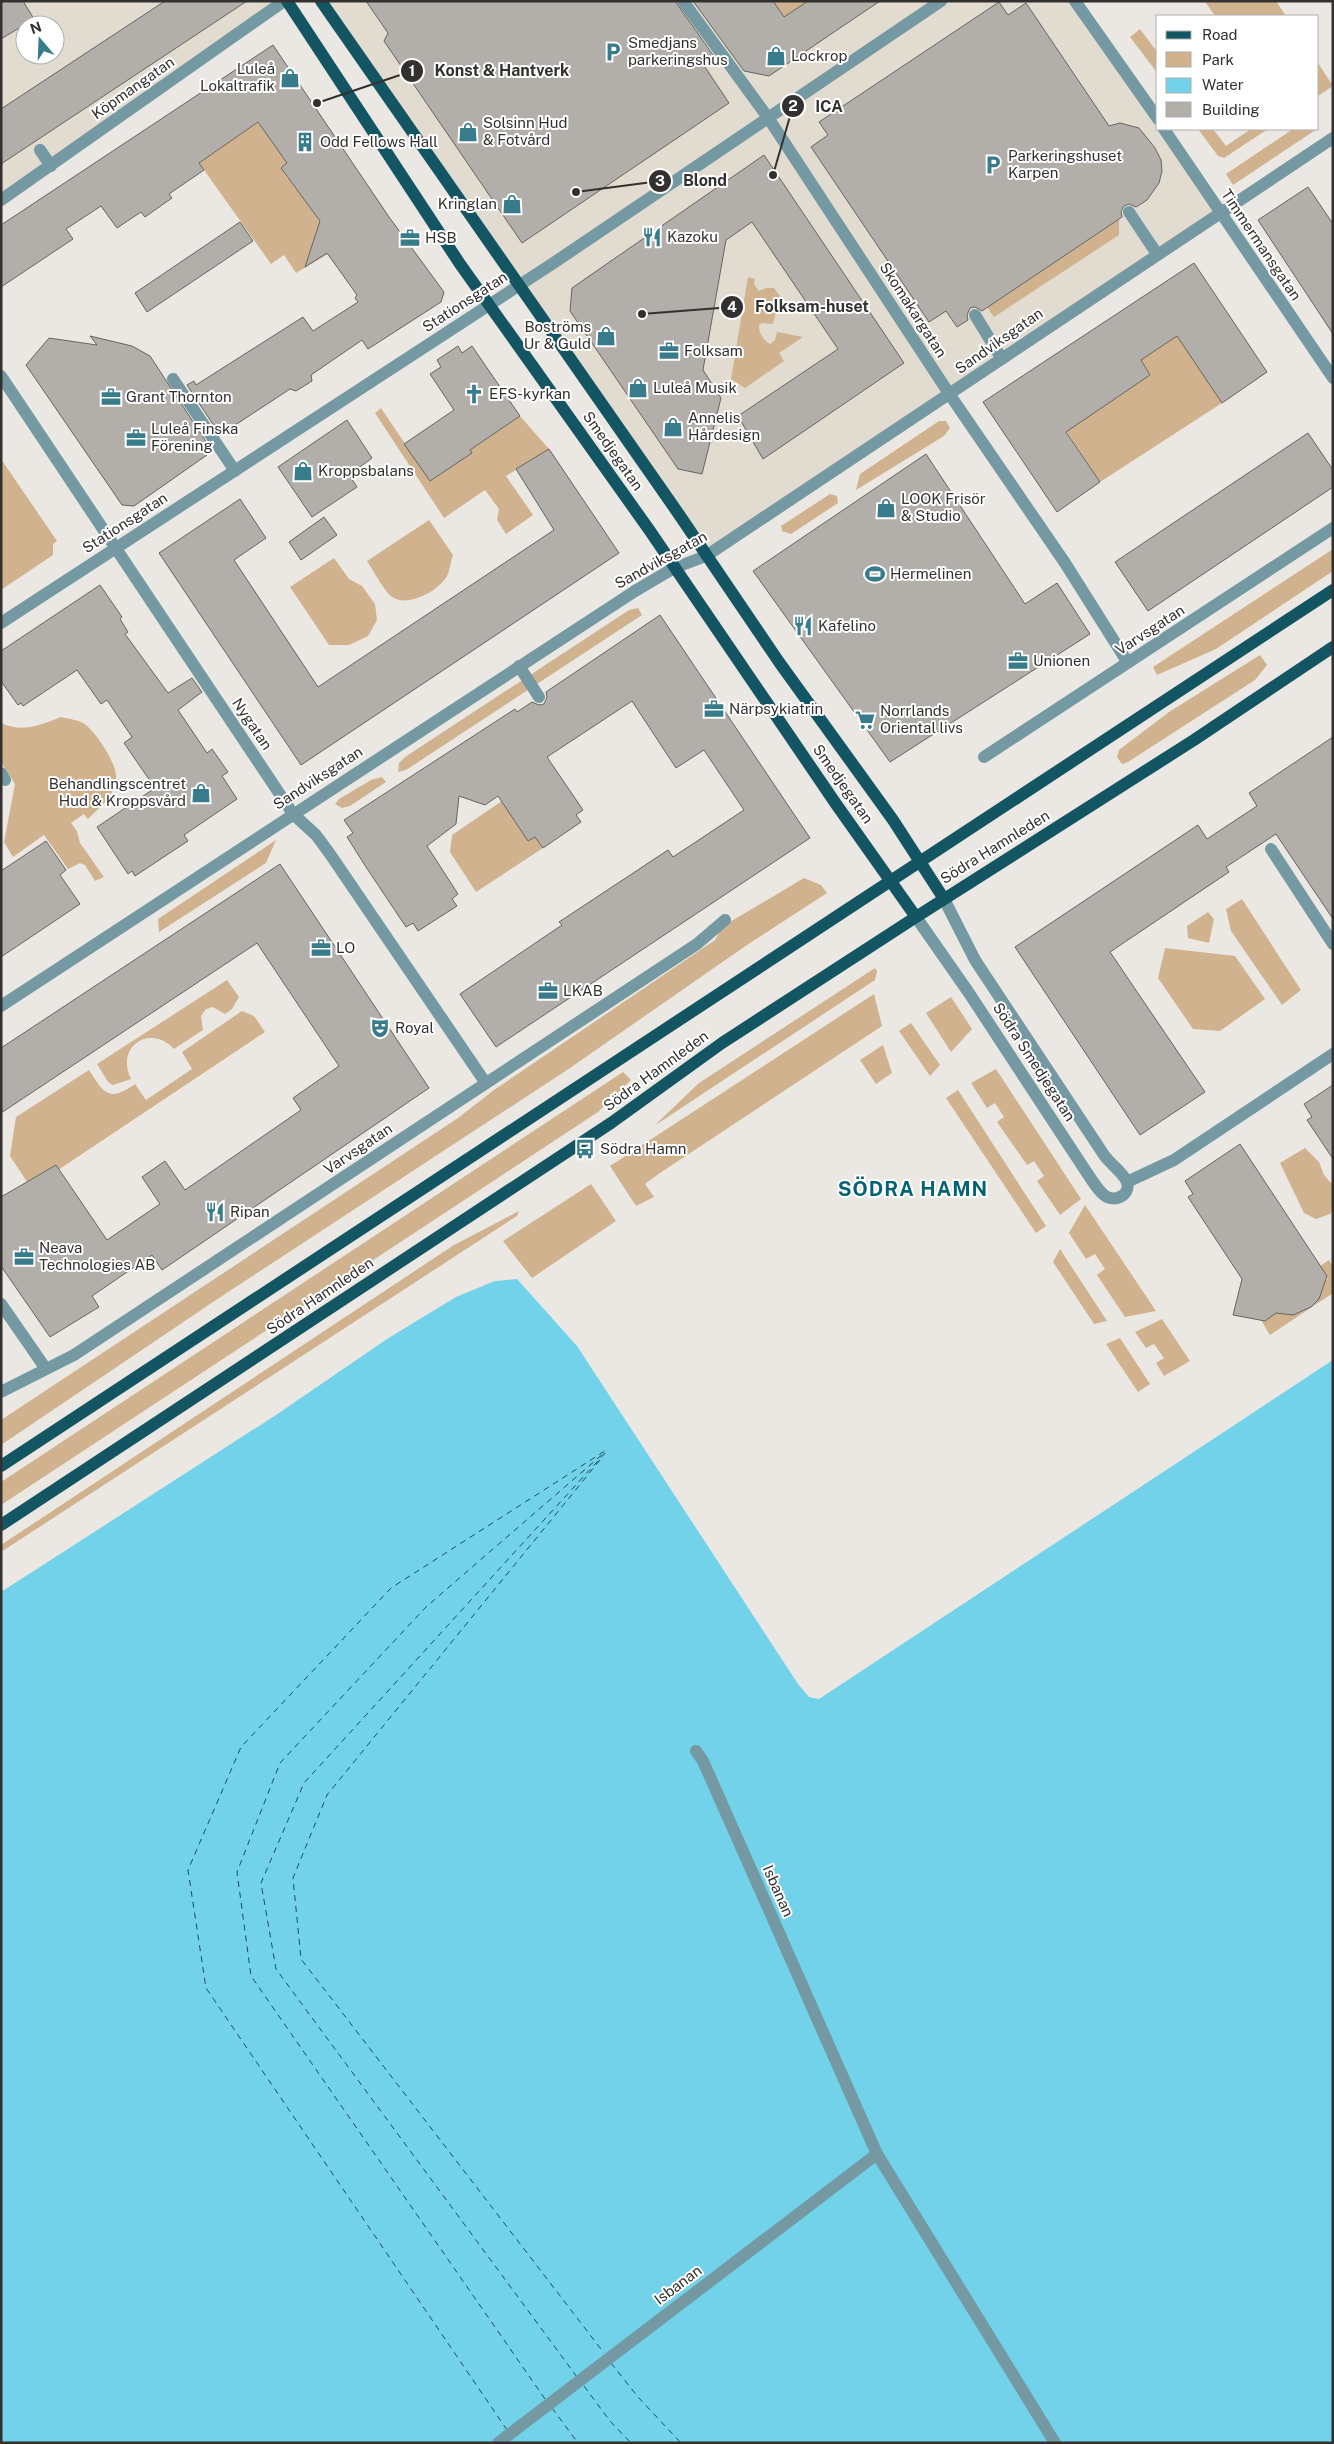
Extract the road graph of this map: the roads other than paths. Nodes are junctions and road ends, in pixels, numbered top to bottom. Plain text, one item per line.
1 (285, 1) edge
2 (321, 1) edge
3 (683, 1) edge
4 (941, 1) edge
5 (1075, 1) edge
6 (1156, 116) edge
7 (769, 119) junction
8 (1165, 130) edge
9 (1333, 138) edge
10 (40, 150) dead end
11 (51, 166) junction
12 (1, 200) edge
13 (1129, 212) dead end
14 (1219, 212) junction
15 (1157, 254) junction
16 (519, 286) junction
17 (489, 305) junction
18 (975, 315) dead end
19 (1002, 359) junction
20 (1, 376) edge
21 (1333, 378) edge
22 (173, 379) dead end
23 (950, 396) junction
24 (235, 470) junction
25 (1333, 528) edge
26 (115, 548) junction
27 (706, 556) junction
28 (674, 568) junction
29 (1333, 590) edge
30 (1, 623) edge
31 (1333, 648) edge
32 (1128, 663) junction
33 (519, 666) junction
34 (539, 697) dead end
35 (984, 757) dead end
36 (293, 814) junction
37 (1271, 849) dead end
38 (920, 861) junction
39 (892, 881) junction
40 (944, 899) junction
41 (916, 917) junction
42 (725, 920) dead end
43 (1333, 944) edge
44 (1, 1006) edge
45 (1333, 1054) edge
46 (485, 1082) junction
47 (1127, 1182) junction
48 (1, 1304) edge
49 (46, 1369) junction
50 (1, 1392) edge
51 (1, 1466) edge
52 (1, 1525) edge
53 (696, 1751) dead end
54 (877, 2154) junction
55 (498, 2443) edge
56 (1055, 2443) edge

1 - 11 street, Köpmangatan
1 - 17 main road, Smedjegatan
2 - 16 main road, Smedjegatan
3 - 7 street, Skomakargatan
4 - 7 street, Stationsgatan
5 - 6 street
7 - 16 street, Stationsgatan
7 - 23 street, Skomakargatan
8 - 14 street, Timmermansgatan
9 - 14 street, Sandviksgatan
10 - 11 street
11 - 12 street, Köpmangatan
13 - 15 street
14 - 15 street, Sandviksgatan
14 - 21 street, Timmermansgatan
15 - 19 street, Sandviksgatan
16 - 17 street, Stationsgatan
16 - 27 main road, Smedjegatan
17 - 24 street, Stationsgatan
17 - 28 main road, Smedjegatan
18 - 19 street
19 - 23 street, Sandviksgatan
20 - 26 street, Nygatan
22 - 24 street
23 - 27 street, Sandviksgatan
23 - 32 street, Skomakargatan
24 - 26 street, Stationsgatan
25 - 32 street, Varvsgatan
26 - 30 street, Stationsgatan
26 - 36 street, Nygatan
27 - 28 street, Sandviksgatan
27 - 38 main road, Smedjegatan
28 - 33 street, Sandviksgatan
28 - 39 main road, Smedjegatan
29 - 38 main road, Södra Hamnleden
31 - 40 main road, Södra Hamnleden
32 - 35 street, Varvsgatan
33 - 34 street
33 - 36 street, Sandviksgatan
36 - 44 street, Sandviksgatan
36 - 46 street, Nygatan
37 - 43 street
38 - 39 main road, Södra Hamnleden
38 - 40 main road, Smedjegatan
39 - 41 main road, Smedjegatan
39 - 51 main road, Södra Hamnleden
40 - 41 main road, Södra Hamnleden
40 - 47 street, Södra Smedjegatan
41 - 47 street, Södra Smedjegatan
41 - 52 main road, Södra Hamnleden
42 - 46 street, Varvsgatan
45 - 47 street, Södra Smedjegatan
46 - 49 street, Varvsgatan
48 - 49 street
49 - 50 street, Varvsgatan
53 - 54 street, Isbanan
54 - 55 street, Isbanan
54 - 56 street, Isbanan

